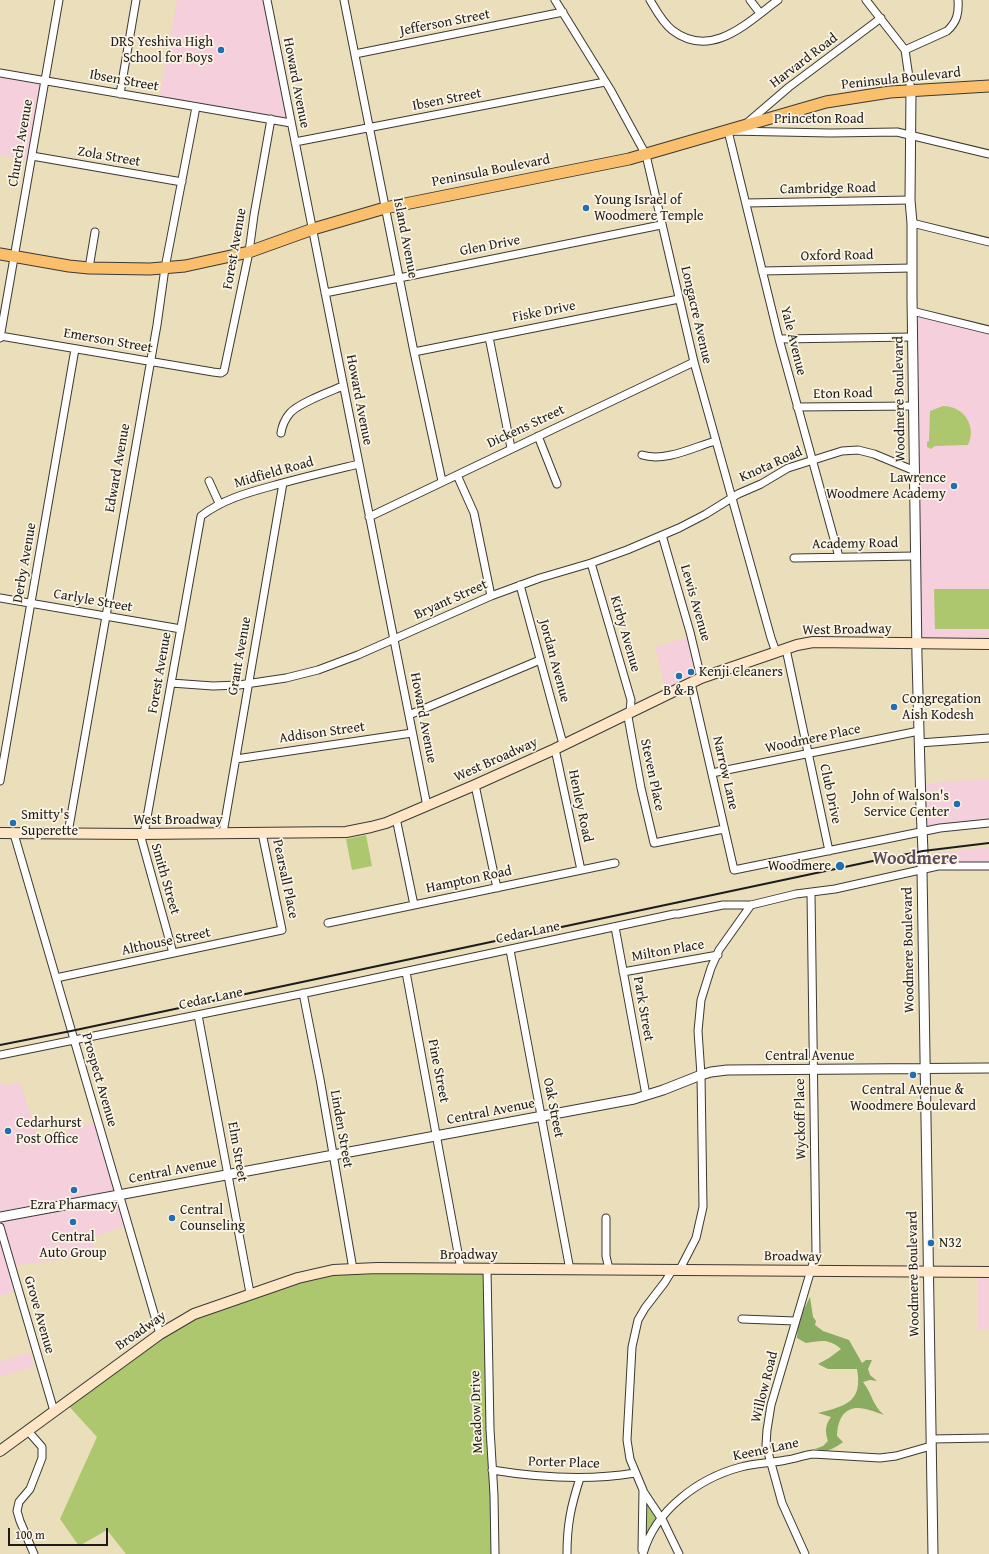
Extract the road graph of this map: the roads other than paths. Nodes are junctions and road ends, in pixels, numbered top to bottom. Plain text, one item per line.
1 (59, 0) edge
2 (136, 0) edge
3 (267, 0) edge
4 (344, 0) edge
5 (556, 0) edge
6 (650, 0) edge
7 (750, 0) edge
8 (778, 0) edge
9 (866, 0) edge
10 (958, 0) edge
11 (563, 12) junction
12 (760, 13) junction
13 (881, 18) junction
14 (905, 50) junction
15 (355, 54) junction
16 (0, 74) edge
17 (46, 81) junction
18 (604, 82) junction
19 (989, 86) edge
20 (911, 91) junction
21 (120, 94) junction
22 (196, 106) junction
23 (271, 119) junction
24 (291, 122) junction
25 (744, 126) junction
26 (370, 129) junction
27 (728, 131) junction
28 (910, 134) junction
29 (295, 142) junction
30 (989, 154) edge
31 (646, 155) junction
32 (32, 156) junction
33 (182, 182) junction
34 (910, 200) junction
35 (746, 203) junction
36 (385, 208) junction
37 (912, 223) junction
38 (661, 225) junction
39 (313, 229) junction
40 (95, 232) dead end
41 (989, 242) edge
42 (249, 252) junction
43 (0, 254) edge
44 (14, 256) junction
45 (90, 268) junction
46 (165, 268) junction
47 (912, 268) junction
48 (762, 271) junction
49 (399, 277) junction
50 (325, 293) junction
51 (679, 299) junction
52 (912, 311) junction
53 (989, 330) edge
54 (0, 336) edge
55 (489, 337) junction
56 (913, 337) junction
57 (779, 339) junction
58 (76, 349) junction
59 (414, 352) junction
60 (150, 362) junction
61 (694, 362) junction
62 (213, 372) joint
63 (343, 386) junction
64 (914, 406) junction
65 (797, 407) junction
66 (281, 433) dead end
67 (538, 436) junction
68 (715, 441) junction
69 (511, 448) junction
70 (642, 455) dead end
71 (812, 460) junction
72 (359, 464) junction
73 (915, 471) junction
74 (457, 475) junction
75 (209, 480) dead end
76 (442, 481) junction
77 (283, 483) junction
78 (557, 484) dead end
79 (731, 499) junction
80 (219, 503) junction
81 (201, 516) joint
82 (369, 517) junction
83 (662, 535) junction
84 (916, 556) junction
85 (839, 557) junction
86 (794, 558) dead end
87 (591, 563) junction
88 (520, 585) junction
89 (491, 596) junction
90 (0, 598) edge
91 (31, 603) junction
92 (106, 616) junction
93 (181, 630) junction
94 (394, 640) junction
95 (918, 643) junction
96 (989, 644) edge
97 (786, 649) junction
98 (776, 652) junction
99 (540, 660) junction
100 (701, 678) junction
101 (249, 682) junction
102 (171, 683) junction
103 (691, 683) junction
104 (630, 712) junction
105 (409, 715) junction
106 (919, 731) junction
107 (412, 733) junction
108 (989, 738) edge
109 (919, 743) junction
110 (559, 746) junction
111 (808, 753) junction
112 (236, 759) junction
113 (712, 773) junction
114 (0, 781) edge
115 (475, 785) junction
116 (427, 806) junction
117 (396, 818) junction
118 (989, 823) edge
119 (724, 829) junction
120 (922, 832) junction
121 (0, 833) edge
122 (68, 833) junction
123 (223, 833) junction
124 (262, 833) junction
125 (14, 834) junction
126 (142, 834) junction
127 (829, 851) junction
128 (615, 863) dead end
129 (989, 866) edge
130 (581, 870) junction
131 (922, 870) junction
132 (497, 888) junction
133 (811, 893) junction
134 (414, 905) junction
135 (751, 905) junction
136 (328, 923) dead end
137 (615, 927) junction
138 (282, 930) joint
139 (510, 950) junction
140 (173, 953) junction
141 (718, 955) junction
142 (406, 972) junction
143 (623, 972) junction
144 (56, 978) junction
145 (303, 993) junction
146 (198, 1015) junction
147 (74, 1041) junction
148 (0, 1055) edge
149 (989, 1068) edge
150 (925, 1069) junction
151 (813, 1070) junction
152 (701, 1075) junction
153 (646, 1095) junction
154 (542, 1117) junction
155 (437, 1136) junction
156 (333, 1156) junction
157 (228, 1175) junction
158 (119, 1195) junction
159 (0, 1217) edge
160 (606, 1218) dead end
161 (0, 1227) edge
162 (353, 1269) junction
163 (461, 1269) junction
164 (487, 1269) junction
165 (609, 1269) junction
166 (676, 1269) junction
167 (570, 1270) junction
168 (811, 1271) junction
169 (928, 1272) junction
170 (989, 1272) edge
171 (250, 1293) junction
172 (742, 1319) dead end
173 (795, 1321) junction
174 (160, 1334) junction
175 (54, 1411) junction
176 (28, 1431) junction
177 (989, 1438) edge
178 (931, 1443) junction
179 (0, 1451) edge
180 (771, 1462) junction
181 (492, 1470) junction
182 (635, 1474) junction
183 (580, 1478) junction
184 (643, 1490) junction
185 (661, 1519) junction
186 (34, 1554) edge
187 (495, 1554) edge
188 (567, 1554) edge
189 (642, 1554) edge
190 (679, 1554) edge
191 (805, 1554) edge
192 (933, 1554) edge

1 - 17 street, Church Avenue
2 - 21 street
3 - 24 street, Howard Avenue
4 - 15 street, Island Avenue
5 - 11 street, Longacre Avenue
6 - 12 street
7 - 12 street
8 - 12 street
9 - 13 street, Woodmere Boulevard
10 - 14 street
11 - 15 street, Jefferson Street
11 - 18 street, Longacre Avenue
13 - 14 street, Woodmere Boulevard
13 - 25 street, Harvard Road
14 - 20 street, Woodmere Boulevard
15 - 26 street, Island Avenue
16 - 17 street, Ibsen Street
17 - 21 street, Ibsen Street
17 - 32 street, Church Avenue
18 - 26 street, Ibsen Street
18 - 31 street, Longacre Avenue
19 - 20 main road, Peninsula Boulevard
20 - 25 main road, Peninsula Boulevard
20 - 28 street, Woodmere Boulevard
21 - 22 street, Ibsen Street
22 - 23 street, Ibsen Street
22 - 33 street, Edward Avenue
23 - 24 street, Ibsen Street
23 - 42 street, Forest Avenue
24 - 29 street, Howard Avenue
25 - 27 main road, Peninsula Boulevard
26 - 29 street, Ibsen Street
26 - 36 street, Island Avenue
27 - 28 street, Princeton Road
27 - 31 main road, Peninsula Boulevard
27 - 35 street, Yale Avenue
28 - 30 street, Princeton Road
28 - 34 street, Woodmere Boulevard
29 - 39 street, Howard Avenue
31 - 36 main road, Peninsula Boulevard
31 - 38 street, Longacre Avenue
32 - 33 street, Zola Street
32 - 44 street, Church Avenue
33 - 46 street, Edward Avenue
34 - 35 street, Cambridge Road
34 - 37 street, Woodmere Boulevard
35 - 48 street, Yale Avenue
36 - 39 main road, Peninsula Boulevard
36 - 49 street, Island Avenue
37 - 41 street
37 - 47 street, Woodmere Boulevard
38 - 49 street, Glen Drive
38 - 51 street, Longacre Avenue
39 - 42 main road, Peninsula Boulevard
39 - 50 street, Howard Avenue
40 - 45 street
42 - 46 main road, Peninsula Boulevard
42 - 62 street, Forest Avenue
43 - 44 main road, Peninsula Boulevard
44 - 45 main road, Peninsula Boulevard
44 - 54 street, Church Avenue
45 - 46 main road, Peninsula Boulevard
46 - 60 street, Edward Avenue
47 - 48 street, Oxford Road
47 - 52 street, Woodmere Boulevard
48 - 57 street, Yale Avenue
49 - 50 street, Glen Drive
49 - 59 street, Island Avenue
50 - 63 street, Howard Avenue
51 - 55 street, Fiske Drive
51 - 61 street, Longacre Avenue
52 - 53 street
52 - 56 street, Woodmere Boulevard
54 - 58 street, Emerson Street
55 - 59 street, Fiske Drive
55 - 69 street
56 - 57 street
56 - 64 street, Woodmere Boulevard
57 - 65 street, Yale Avenue
58 - 60 street, Emerson Street
58 - 91 street, Derby Avenue
59 - 76 street, Island Avenue
60 - 62 street, Emerson Street
60 - 92 street, Edward Avenue
61 - 67 street, Dickens Street
61 - 68 street, Longacre Avenue
63 - 66 street
63 - 72 street, Howard Avenue
64 - 65 street, Eton Road
64 - 73 street, Woodmere Boulevard
65 - 71 street, Yale Avenue
67 - 69 street, Dickens Street
67 - 78 street
68 - 70 street
68 - 79 street, Longacre Avenue
69 - 74 street, Dickens Street
71 - 73 street, Knota Road
71 - 79 street, Knota Road
71 - 85 street, Yale Avenue
72 - 77 street, Midfield Road
72 - 82 street, Howard Avenue
73 - 84 street, Woodmere Boulevard
74 - 76 street, Dickens Street
74 - 89 street
75 - 80 street
76 - 82 street, Dickens Street
77 - 80 street, Midfield Road
77 - 101 street, Grant Avenue
79 - 83 street, Bryant Street
79 - 98 street, Longacre Avenue
80 - 81 street, Midfield Road
81 - 93 street, Forest Avenue
82 - 94 street, Howard Avenue
83 - 87 street, Bryant Street
83 - 100 street, Lewis Avenue
84 - 85 street, Academy Road
84 - 95 street, Woodmere Boulevard
85 - 86 street, Academy Road
87 - 88 street, Bryant Street
87 - 104 street, Kirby Avenue
88 - 89 street, Bryant Street
88 - 99 street, Jordan Avenue
89 - 94 street, Bryant Street
90 - 91 street, Carlyle Street
91 - 92 street, Carlyle Street
91 - 114 street, Derby Avenue
92 - 93 street, Carlyle Street
92 - 122 street, Edward Avenue
93 - 102 street, Forest Avenue
94 - 101 street, Bryant Street
94 - 105 street, Howard Avenue
95 - 96 main road, West Broadway
95 - 97 main road, West Broadway
95 - 106 street, Woodmere Boulevard
97 - 98 main road, West Broadway
97 - 111 street, Club Drive
98 - 100 main road, West Broadway
99 - 105 street
99 - 110 street, Jordan Avenue
100 - 103 main road, West Broadway
101 - 102 street, Bryant Street
101 - 112 street, Grant Avenue
102 - 126 street, Forest Avenue
103 - 104 main road, West Broadway
103 - 113 street, Narrow Lane
104 - 110 main road, West Broadway
104 - 119 street, Steven Place
105 - 107 street, Howard Avenue
106 - 109 street, Woodmere Boulevard
106 - 111 street, Woodmere Place
107 - 112 street, Addison Street
107 - 116 street, Howard Avenue
108 - 109 street
109 - 120 street, Woodmere Boulevard
110 - 115 main road, West Broadway
110 - 130 street, Henley Road
111 - 113 street, Woodmere Place
111 - 127 street, Club Drive
112 - 123 street, Grant Avenue
113 - 119 street, Narrow Lane
115 - 116 main road, West Broadway
115 - 132 street
116 - 117 main road, West Broadway
117 - 124 main road, West Broadway
117 - 134 street
118 - 120 street
119 - 127 street, Narrow Lane
120 - 127 street
120 - 131 street, Woodmere Boulevard
121 - 125 main road, West Broadway
122 - 125 main road, West Broadway
122 - 126 main road, West Broadway
123 - 124 main road, West Broadway
123 - 126 main road, West Broadway
124 - 138 street, Pearsall Place
125 - 144 street, Prospect Avenue
126 - 140 street, Smith Street
128 - 130 street, Hampton Road
129 - 131 street, Cedar Lane
130 - 132 street, Hampton Road
131 - 133 street, Cedar Lane
131 - 150 street, Woodmere Boulevard
132 - 134 street, Hampton Road
133 - 135 street, Cedar Lane
133 - 151 street, Wyckoff Place
134 - 136 street, Hampton Road
135 - 137 street, Cedar Lane
135 - 141 street
137 - 139 street, Cedar Lane
137 - 143 street, Park Street
138 - 140 street, Althouse Street
139 - 142 street, Cedar Lane
139 - 154 street, Oak Street
140 - 144 street, Althouse Street
141 - 143 street, Milton Place
141 - 152 street
142 - 145 street, Cedar Lane
142 - 155 street, Pine Street
143 - 153 street, Park Street
144 - 147 street, Prospect Avenue
145 - 146 street, Cedar Lane
145 - 156 street, Linden Street
146 - 147 street, Cedar Lane
146 - 157 street, Elm Street
147 - 148 street, Cedar Lane
147 - 158 street, Prospect Avenue
149 - 150 street, Central Avenue
150 - 151 street, Central Avenue
150 - 169 street, Woodmere Boulevard
151 - 152 street, Central Avenue
151 - 168 street, Wyckoff Place
152 - 153 street, Central Avenue
152 - 166 street
153 - 154 street, Central Avenue
154 - 155 street, Central Avenue
154 - 167 street, Oak Street
155 - 156 street, Central Avenue
155 - 163 street, Pine Street
156 - 157 street, Central Avenue
156 - 162 street, Linden Street
157 - 158 street, Central Avenue
157 - 171 street, Elm Street
158 - 159 street, Central Avenue
158 - 174 street, Prospect Avenue
160 - 165 street
161 - 175 street, Grove Avenue
162 - 163 main road, Broadway
162 - 171 main road, Broadway
163 - 164 main road, Broadway
164 - 167 main road, Broadway
164 - 181 street, Meadow Drive
165 - 166 main road, Broadway
165 - 167 main road, Broadway
166 - 168 main road, Broadway
166 - 182 street
168 - 169 main road, Broadway
168 - 173 street, Willow Road
169 - 170 main road, Broadway
169 - 178 street, Woodmere Boulevard
171 - 174 main road, Broadway
172 - 173 street
173 - 180 street, Willow Road
174 - 175 main road, Broadway
175 - 176 main road, Broadway
176 - 179 main road, Broadway
176 - 186 street
177 - 178 street, Keene Lane
178 - 180 street, Keene Lane
178 - 192 street, Woodmere Boulevard
180 - 185 street, Keene Lane
180 - 191 street, Willow Road
181 - 183 street, Porter Place
181 - 187 street, Meadow Drive
182 - 183 street, Porter Place
182 - 184 street
183 - 188 street
184 - 185 street
184 - 189 street
185 - 189 street, Keene Lane
185 - 190 street

